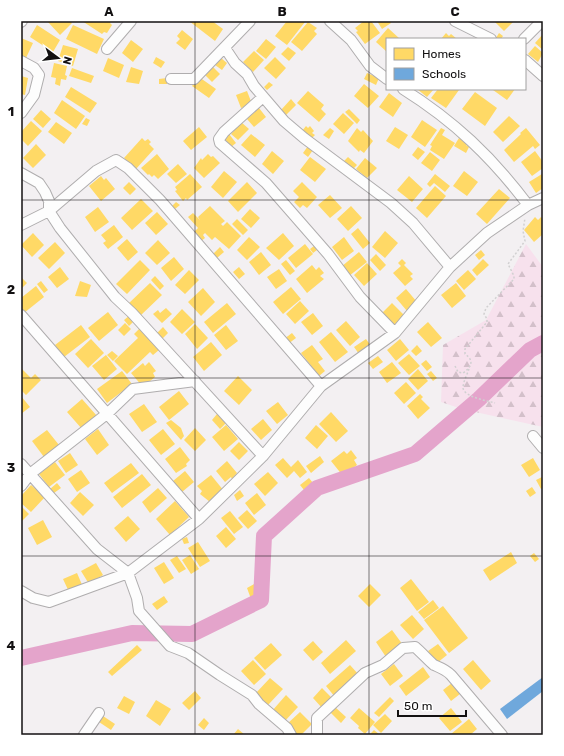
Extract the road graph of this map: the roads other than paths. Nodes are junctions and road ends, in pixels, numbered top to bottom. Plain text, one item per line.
1 (131, 21) edge
2 (250, 21) edge
3 (330, 21) edge
4 (455, 21) edge
5 (542, 21) edge
6 (489, 38) edge
7 (525, 38) edge
8 (225, 48) junction
9 (107, 49) dead end
10 (21, 61) edge
11 (526, 61) edge
12 (543, 76) edge
13 (386, 78) edge
14 (171, 79) dead end
15 (404, 90) edge
16 (263, 97) junction
17 (21, 113) edge
18 (21, 173) edge
19 (543, 198) edge
20 (528, 205) junction
21 (49, 211) junction
22 (21, 225) edge
23 (450, 267) junction
24 (21, 315) edge
25 (395, 333) junction
26 (195, 381) junction
27 (322, 386) junction
28 (108, 413) junction
29 (533, 436) dead end
30 (543, 448) edge
31 (264, 456) junction
32 (21, 464) edge
33 (30, 474) junction
34 (21, 486) edge
35 (199, 519) junction
36 (128, 573) junction
37 (21, 591) edge
38 (99, 713) dead end
39 (84, 735) edge
40 (291, 735) edge
41 (317, 735) edge
42 (502, 735) edge

1 - 9 street
2 - 8 street
3 - 13 street
4 - 6 street
5 - 7 street
8 - 14 street
8 - 16 street
10 - 17 street
11 - 12 street
15 - 20 street
16 - 23 street
16 - 25 street
18 - 21 street
19 - 20 street
20 - 23 street
21 - 22 street
21 - 26 street
21 - 27 street
23 - 25 street
24 - 28 street
25 - 27 street
26 - 28 street
26 - 31 street
27 - 31 street
28 - 33 street
28 - 35 street
29 - 30 street
31 - 35 street
32 - 33 street
33 - 34 street
33 - 36 street
35 - 36 street
36 - 37 street
36 - 40 street
38 - 39 street
41 - 42 street

